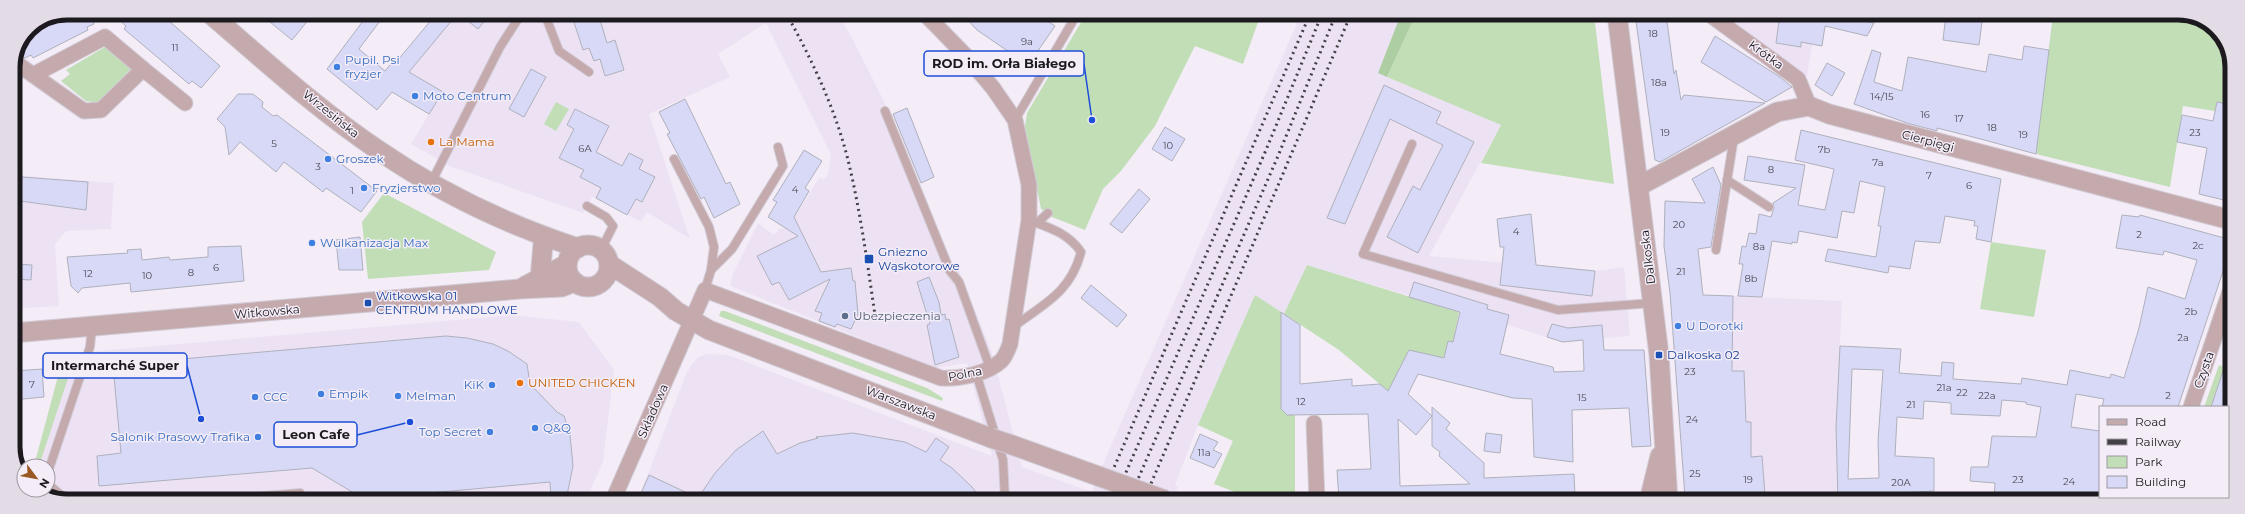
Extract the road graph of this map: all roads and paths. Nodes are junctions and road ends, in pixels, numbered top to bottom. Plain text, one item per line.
1 (218, 20) edge
2 (517, 20) edge
3 (547, 20) edge
4 (931, 20) edge
5 (1073, 20) edge
6 (1617, 20) edge
7 (1717, 20) edge
8 (20, 66) edge
9 (143, 69) junction
10 (589, 72) dead end
11 (33, 75) junction
12 (185, 103) dead end
13 (1809, 106) junction
14 (885, 111) dead end
15 (1015, 120) junction
16 (1734, 135) junction
17 (1412, 144) dead end
18 (778, 147) dead end
19 (674, 159) dead end
20 (1727, 180) junction
21 (431, 183) junction
22 (1639, 186) junction
23 (587, 206) dead end
24 (1769, 207) dead end
25 (1048, 213) dead end
26 (2225, 218) edge
27 (1033, 222) junction
28 (528, 231) junction
29 (543, 244) junction
30 (578, 248) junction
31 (1716, 250) dead end
32 (567, 264) junction
33 (604, 265) junction
34 (711, 270) junction
35 (540, 279) junction
36 (575, 282) junction
37 (520, 289) junction
38 (705, 290) junction
39 (1653, 303) junction
40 (2225, 306) edge
41 (691, 320) junction
42 (92, 326) junction
43 (1012, 327) junction
44 (20, 332) edge
45 (983, 371) junction
46 (2191, 406) edge
47 (1314, 423) dead end
48 (1665, 439) junction
49 (53, 458) edge
50 (616, 494) edge
51 (1005, 494) edge
52 (1148, 494) edge
53 (1316, 494) edge
54 (1651, 494) edge
55 (1668, 494) edge

1 - 21 street, Wrzesińska
2 - 21 lane
3 - 10 lane
4 - 15 street, Polna
5 - 15 lane
6 - 22 street, Dalkoska
7 - 13 street, Krótka
8 - 11 street
9 - 11 street
9 - 11 street
9 - 12 street
13 - 16 street
13 - 26 street, Cierpięgi
14 - 45 lane
15 - 27 street, Polna
16 - 20 lane
16 - 22 street
17 - 39 lane
18 - 34 lane
19 - 34 lane
20 - 24 lane
20 - 31 lane
21 - 28 street, Wrzesińska
22 - 39 street, Dalkoska
23 - 33 lane
25 - 27 lane
27 - 43 street, Polna
27 - 43 lane
28 - 29 street, Wrzesińska
28 - 30 street, Wrzesińska
29 - 32 street, Wrzesińska
29 - 35 street
30 - 32 street
30 - 33 street
32 - 35 street, Witkowska
32 - 36 street
33 - 36 street
33 - 41 street, Warszawska
34 - 38 lane
35 - 37 street, Witkowska
36 - 37 street, Witkowska
37 - 42 street, Witkowska
38 - 41 street
38 - 45 street, Polna
39 - 48 street, Dalkoska
40 - 46 street, Czysta
41 - 50 street, Składowa
41 - 52 street, Warszawska, bridge
42 - 44 street, Witkowska
42 - 49 lane
43 - 45 street, Polna
45 - 51 lane
47 - 53 street
48 - 54 street
48 - 55 street, Dalkoska

